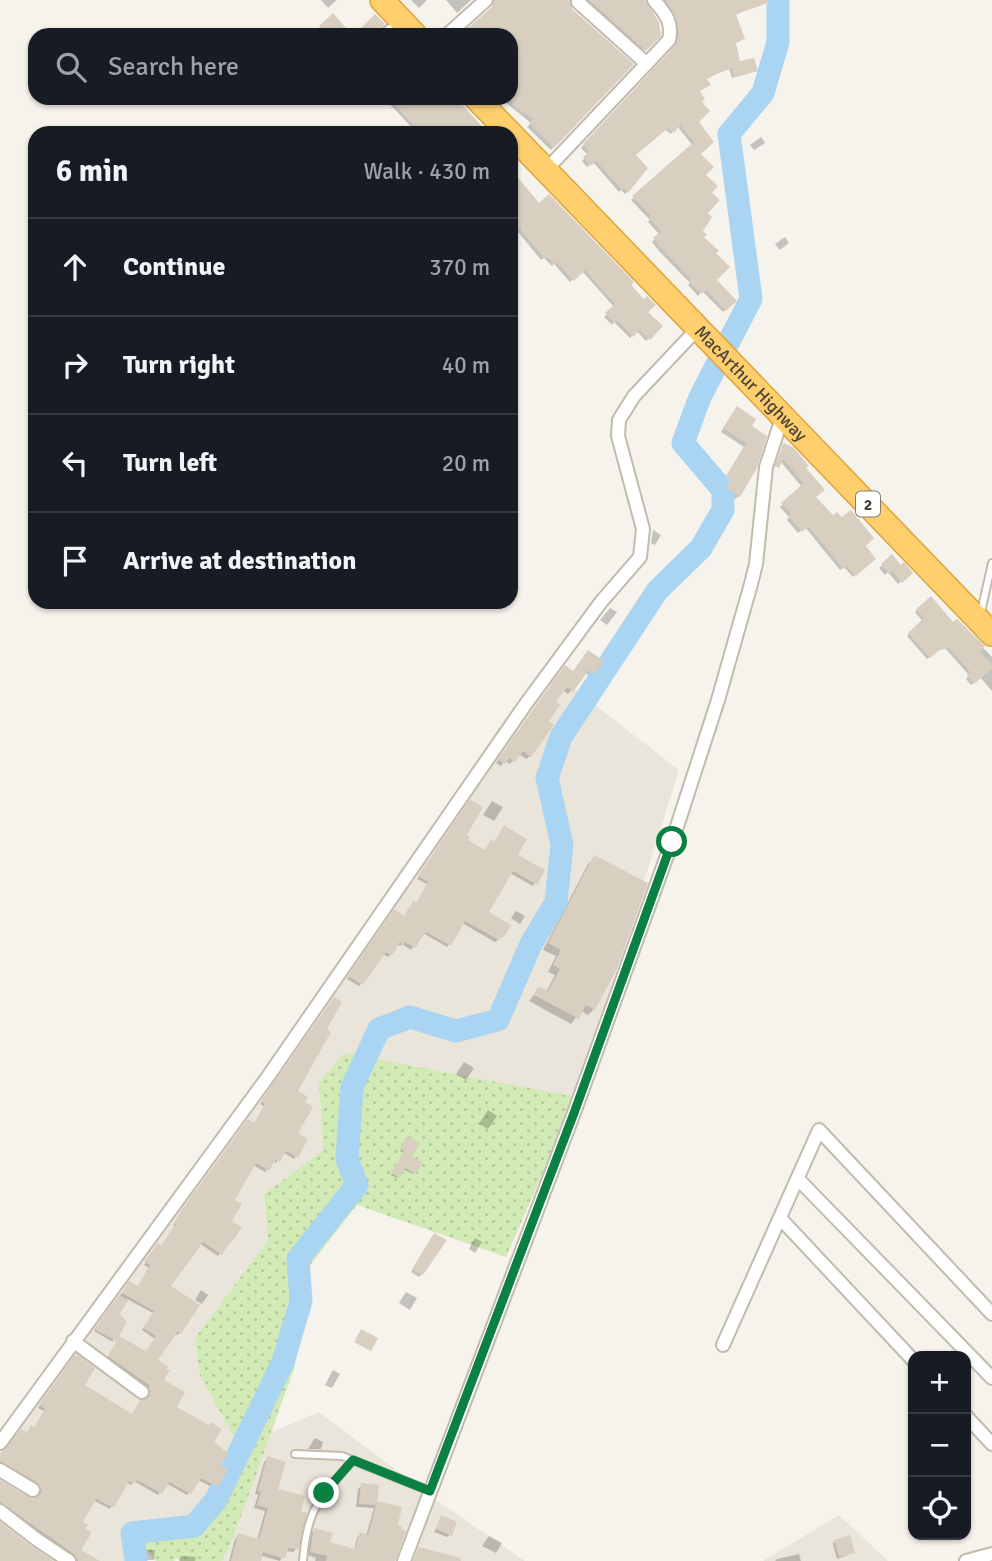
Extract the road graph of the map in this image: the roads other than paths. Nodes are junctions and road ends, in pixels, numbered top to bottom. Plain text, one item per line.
1 (382, 0) edge
2 (486, 0) edge
3 (654, 0) edge
4 (578, 2) edge
5 (399, 28) edge
6 (455, 28) edge
7 (647, 64) junction
8 (483, 105) edge
9 (504, 126) edge
10 (518, 140) edge
11 (546, 170) junction
12 (702, 330) junction
13 (784, 415) junction
14 (992, 563) edge
15 (986, 627) edge
16 (798, 1179) junction
17 (780, 1218) junction
18 (992, 1314) edge
19 (73, 1341) junction
20 (723, 1345) dead end
21 (908, 1355) edge
22 (992, 1378) edge
23 (142, 1392) dead end
24 (971, 1421) edge
25 (0, 1443) edge
26 (992, 1444) edge
27 (295, 1454) dead end
28 (353, 1460) junction
29 (0, 1470) edge
30 (33, 1490) dead end
31 (430, 1491) junction
32 (0, 1511) edge
33 (992, 1554) edge
34 (69, 1561) edge
35 (303, 1561) edge
36 (404, 1561) edge
37 (966, 1561) edge

1 - 5 highway
2 - 6 street
3 - 7 street
4 - 7 street
7 - 11 street
8 - 9 highway, MacArthur Highway / 2
10 - 11 highway, MacArthur Highway / 2
11 - 12 highway, MacArthur Highway / 2
12 - 13 highway, MacArthur Highway / 2
12 - 19 street
13 - 15 highway, MacArthur Highway / 2
13 - 31 street
14 - 15 lane
16 - 17 street
16 - 18 street
16 - 22 street
17 - 20 street
17 - 21 street
19 - 23 street
19 - 25 street
24 - 26 street
27 - 28 lane
28 - 31 lane
28 - 35 lane
29 - 30 street
31 - 36 street
32 - 34 street
33 - 37 street

